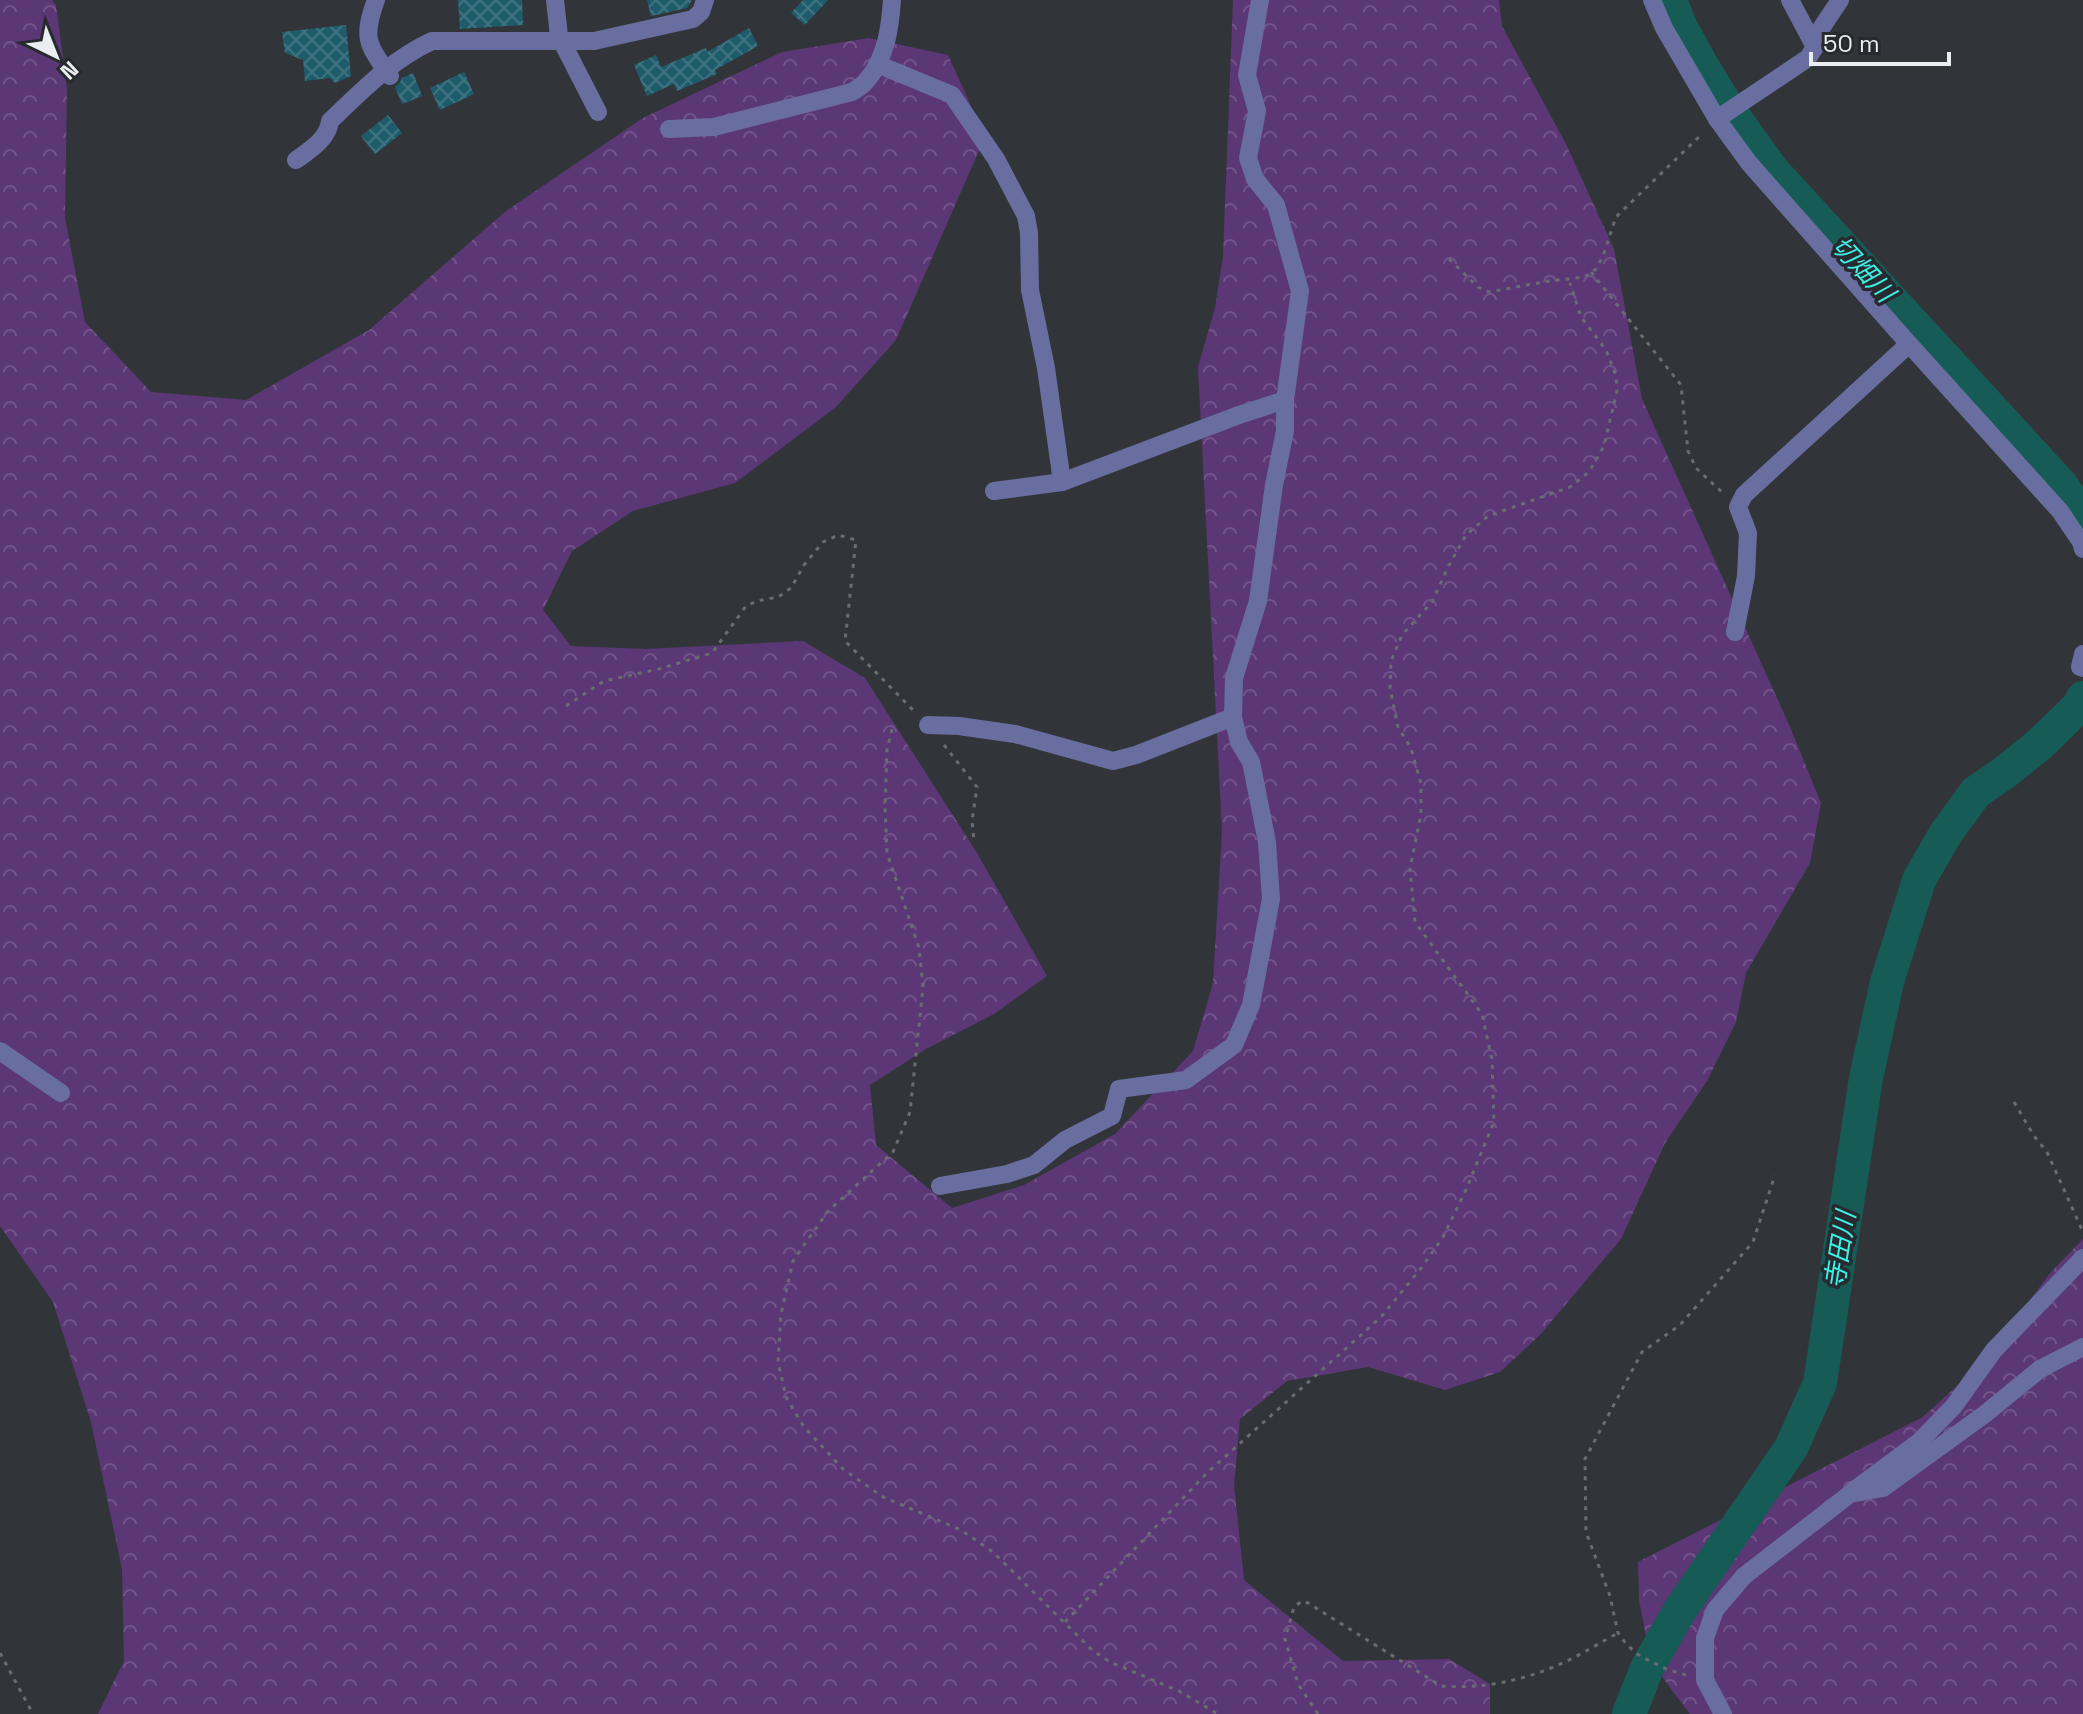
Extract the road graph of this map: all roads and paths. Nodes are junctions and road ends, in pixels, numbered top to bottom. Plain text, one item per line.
1 (376, 0) edge
2 (555, 0) edge
3 (705, 0) edge
4 (892, 0) edge
5 (1260, 0) edge
6 (1652, 0) edge
7 (1790, 0) edge
8 (1840, 0) edge
9 (562, 42) junction
10 (1815, 47) junction
11 (877, 64) junction
12 (388, 73) junction
13 (598, 112) dead end
14 (1717, 119) junction
15 (669, 129) dead end
16 (296, 160) dead end
17 (1449, 259) dead end
18 (1591, 272) junction
19 (1570, 283) dead end
20 (1909, 344) junction
21 (1285, 400) junction
22 (1062, 482) junction
23 (994, 491) dead end
24 (1738, 507) junction
25 (2083, 549) edge
26 (1735, 632) dead end
27 (2083, 654) edge
28 (2083, 668) edge
29 (566, 706) dead end
30 (1233, 717) junction
31 (928, 725) junction
32 (892, 729) dead end
33 (974, 841) dead end
34 (0, 1051) edge
35 (61, 1093) dead end
36 (2014, 1102) dead end
37 (1775, 1175) dead end
38 (940, 1186) dead end
39 (2083, 1232) edge
40 (2083, 1258) edge
41 (2083, 1347) edge
42 (1850, 1494) junction
43 (1065, 1622) junction
44 (1618, 1633) junction
45 (0, 1653) edge
46 (1705, 1680) junction
47 (33, 1714) edge
48 (1218, 1714) edge
49 (1318, 1714) edge
50 (1723, 1714) edge

1 - 12 street
2 - 9 street
3 - 9 street
4 - 11 street
5 - 21 street
6 - 14 street
7 - 10 street
8 - 10 street
9 - 12 street
9 - 13 street
10 - 14 street
11 - 15 street
11 - 22 street
12 - 16 street
14 - 18 path
14 - 20 street
17 - 18 path
18 - 24 path
19 - 43 path
20 - 24 street
20 - 25 street
21 - 22 street
21 - 30 street
22 - 23 street
24 - 26 street
27 - 28 street
29 - 31 path
30 - 31 street
30 - 38 street
31 - 33 path
32 - 43 path
34 - 35 street
36 - 39 path
37 - 44 path
40 - 42 street
41 - 42 street
42 - 46 street
43 - 48 path
44 - 46 path
44 - 49 path
45 - 47 path
46 - 50 street

